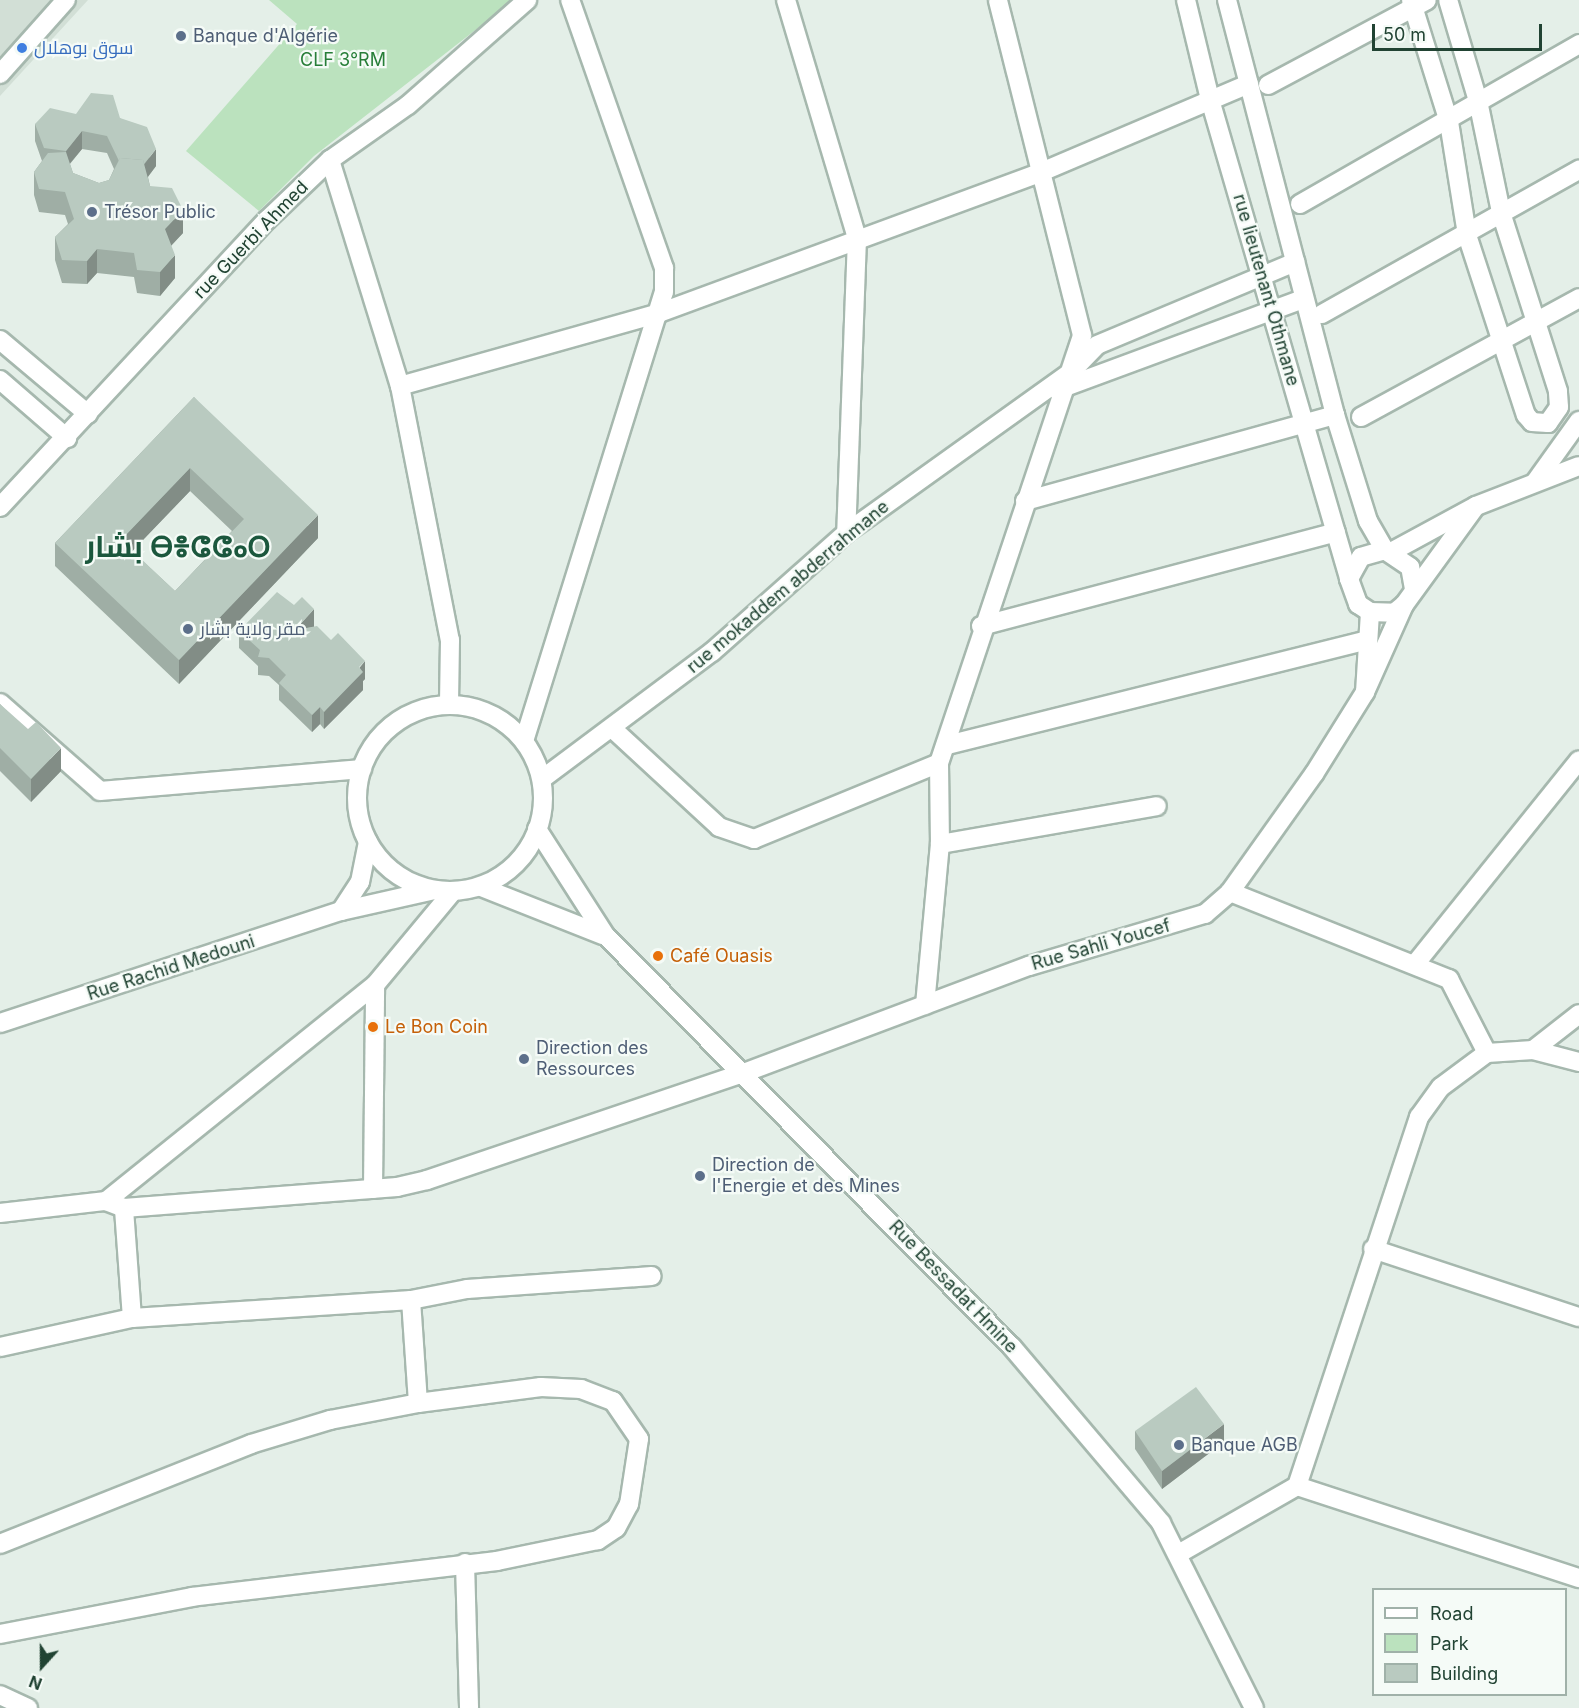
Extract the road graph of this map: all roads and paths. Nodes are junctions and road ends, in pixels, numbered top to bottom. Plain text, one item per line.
1 (66, 0) edge
2 (527, 0) edge
3 (570, 0) edge
4 (786, 0) edge
5 (998, 0) edge
6 (1186, 0) edge
7 (1227, 0) edge
8 (1448, 0) edge
9 (1417, 3) edge
10 (1579, 44) edge
11 (0, 74) edge
12 (1249, 84) junction
13 (1268, 85) dead end
14 (1478, 101) junction
15 (1211, 103) junction
16 (1449, 122) junction
17 (330, 160) junction
18 (1579, 170) edge
19 (1039, 173) junction
20 (1300, 204) dead end
21 (1501, 212) junction
22 (1467, 235) junction
23 (857, 238) junction
24 (1295, 262) junction
25 (1261, 275) junction
26 (1579, 298) edge
27 (1303, 299) junction
28 (1271, 310) junction
29 (659, 313) junction
30 (1322, 314) dead end
31 (1538, 320) junction
32 (0, 340) edge
33 (1506, 342) junction
34 (0, 380) edge
35 (1068, 380) junction
36 (399, 386) junction
37 (88, 414) junction
38 (1335, 415) junction
39 (1361, 417) dead end
40 (1579, 421) edge
41 (1305, 425) junction
42 (67, 438) junction
43 (1579, 466) edge
44 (1536, 481) junction
45 (1025, 501) junction
46 (1476, 506) junction
47 (0, 507) edge
48 (846, 532) junction
49 (1336, 532) junction
50 (1389, 551) junction
51 (1349, 579) junction
52 (1414, 589) junction
53 (1404, 605) junction
54 (1370, 612) junction
55 (981, 626) junction
56 (1364, 641) junction
57 (1365, 692) junction
58 (0, 703) edge
59 (449, 705) junction
60 (614, 730) junction
61 (524, 741) junction
62 (947, 745) junction
63 (1579, 760) edge
64 (939, 763) junction
65 (362, 770) junction
66 (542, 779) junction
67 (1157, 806) dead end
68 (537, 829) junction
69 (368, 842) junction
70 (940, 844) junction
71 (481, 887) junction
72 (434, 890) junction
73 (453, 891) junction
74 (1230, 892) junction
75 (341, 911) junction
76 (604, 935) junction
77 (1416, 963) junction
78 (375, 985) junction
79 (925, 1005) junction
80 (1579, 1014) edge
81 (0, 1023) edge
82 (1533, 1050) junction
83 (1487, 1053) junction
84 (1579, 1062) edge
85 (741, 1074) junction
86 (373, 1189) junction
87 (106, 1201) junction
88 (124, 1208) junction
89 (0, 1213) edge
90 (1372, 1249) junction
91 (652, 1276) dead end
92 (411, 1300) junction
93 (1579, 1317) edge
94 (132, 1318) junction
95 (0, 1347) edge
96 (418, 1404) junction
97 (1297, 1486) junction
98 (0, 1544) edge
99 (1180, 1554) junction
100 (465, 1563) junction
101 (1579, 1578) edge
102 (0, 1634) edge
103 (0, 1695) edge
104 (28, 1708) edge
105 (469, 1708) edge
106 (1254, 1708) edge

1 - 11 street
2 - 17 street, rue Guerbi Ahmed
3 - 29 street
4 - 23 street
5 - 19 street
6 - 15 street, rue lieutenant Othmane
7 - 12 street, rue lieutenant Othmane
8 - 14 street
9 - 13 street
9 - 16 street
10 - 14 street
12 - 15 street
12 - 24 street, rue lieutenant Othmane
14 - 16 street
14 - 21 street
15 - 19 street
15 - 25 street, rue lieutenant Othmane
16 - 20 street
16 - 22 street
17 - 36 street
17 - 37 street, rue Guerbi Ahmed
18 - 21 street
19 - 23 street
19 - 35 street
21 - 22 street
21 - 31 street
22 - 30 street
22 - 33 street
23 - 29 street
23 - 48 street
24 - 25 street
24 - 27 street, rue lieutenant Othmane
25 - 28 street, rue lieutenant Othmane
25 - 35 street
26 - 31 street
27 - 28 street, rue mokaddem abderrahmane
27 - 38 street, rue lieutenant Othmane
28 - 35 street, rue mokaddem abderrahmane
28 - 41 street, rue lieutenant Othmane
29 - 36 street
29 - 61 street
31 - 33 street
31 - 33 street
32 - 37 street
33 - 39 street
34 - 42 street
35 - 45 street
35 - 48 street, rue mokaddem abderrahmane
36 - 59 street
37 - 42 street, rue Guerbi Ahmed
38 - 41 street
38 - 50 street, rue lieutenant Othmane
40 - 44 street
41 - 45 street
41 - 49 street, rue lieutenant Othmane
42 - 47 street, rue Guerbi Ahmed
43 - 44 street
44 - 46 street
45 - 55 street
46 - 50 street
46 - 52 street
48 - 60 street, rue mokaddem abderrahmane
49 - 51 street, rue lieutenant Othmane
49 - 55 street
50 - 51 street
50 - 52 street
51 - 54 street
52 - 53 street
53 - 54 street
53 - 57 street, Rue Sahli Youcef
54 - 56 street
55 - 62 street
56 - 57 street
56 - 62 street
57 - 74 street, Rue Sahli Youcef
58 - 65 street
59 - 61 street
59 - 65 street
60 - 64 street
60 - 66 street, rue mokaddem abderrahmane
61 - 66 street
62 - 64 street
63 - 77 street
64 - 70 street
65 - 69 street
66 - 68 street
67 - 70 street
68 - 71 street
68 - 76 street, Rue Bessadat Hmine
69 - 72 street
69 - 75 street
70 - 79 street
71 - 73 street
71 - 76 street, Rue Bessadat Hmine
72 - 73 street
72 - 75 street, Rue Rachid Medouni
73 - 78 street
74 - 77 street
74 - 79 street, Rue Sahli Youcef
75 - 81 street, Rue Rachid Medouni
76 - 85 street, Rue Bessadat Hmine
77 - 83 street
78 - 86 street
78 - 87 street
79 - 85 street, Rue Sahli Youcef
80 - 82 street
82 - 83 street
82 - 84 street
83 - 90 street
85 - 86 street, Rue Sahli Youcef
85 - 99 street, Rue Bessadat Hmine
86 - 88 street, Rue Sahli Youcef
87 - 88 street
87 - 89 street
88 - 94 street
90 - 93 street
90 - 97 street
91 - 92 street
92 - 94 street
92 - 96 street
94 - 95 street
96 - 98 street
96 - 100 street
97 - 99 street
97 - 101 street
99 - 106 street, Rue Bessadat Hmine
100 - 102 street
100 - 105 street
103 - 104 street

